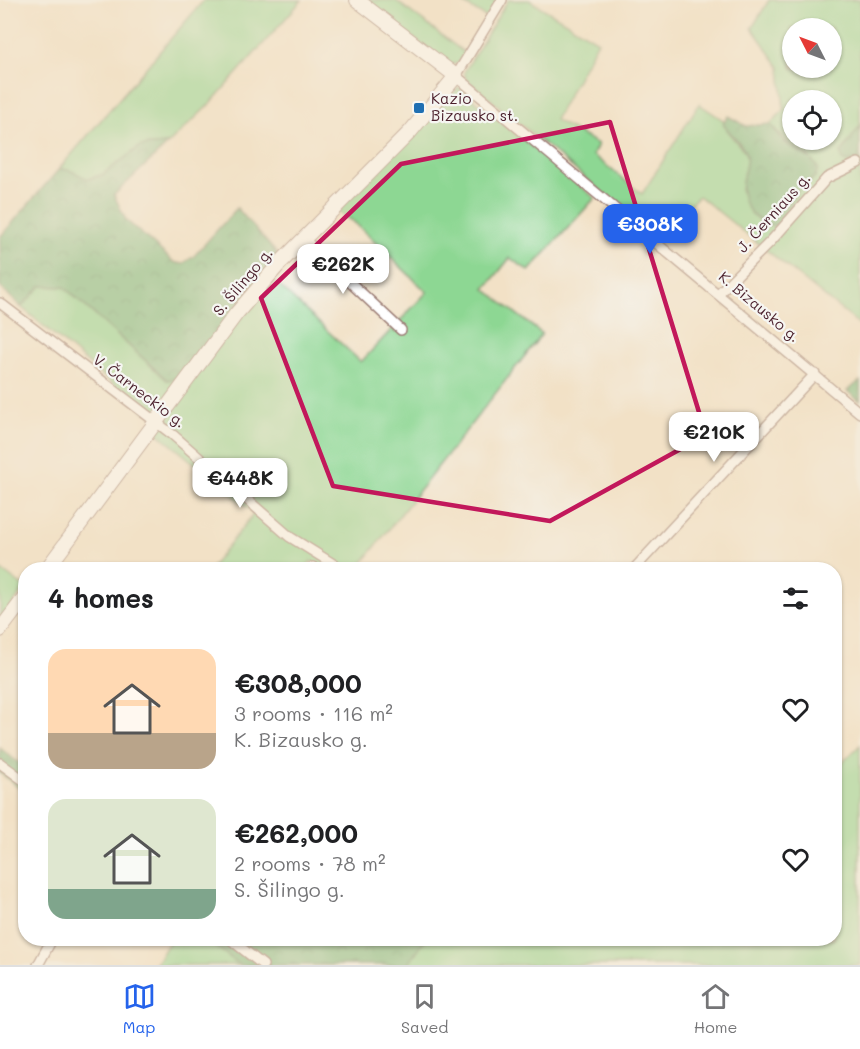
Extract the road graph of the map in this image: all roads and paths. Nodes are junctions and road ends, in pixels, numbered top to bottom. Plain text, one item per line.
1 (357, 0) edge
2 (502, 0) edge
3 (456, 76) junction
4 (858, 163) dead end
5 (304, 239) junction
6 (718, 294) junction
7 (0, 303) edge
8 (400, 330) dead end
9 (815, 374) junction
10 (860, 413) edge
11 (154, 423) junction
12 (52, 562) edge
13 (330, 562) edge
14 (640, 562) edge
15 (18, 606) edge
16 (0, 630) edge
17 (0, 763) edge
18 (18, 776) edge
19 (48, 946) edge
20 (239, 946) edge
21 (38, 965) edge
22 (263, 965) edge

1 - 3 street, K. Bizausko g.
2 - 3 street, S. Šilingo g.
3 - 5 street, S. Šilingo g.
3 - 6 street, K. Bizausko g.
4 - 6 street, J. Černiaus g.
5 - 8 street
5 - 11 street, S. Šilingo g.
6 - 9 street, K. Bizausko g.
7 - 11 street, V. Čarneckio g.
9 - 10 street, K. Bizausko g.
9 - 14 street
11 - 12 street, S. Šilingo g.
11 - 13 street, V. Čarneckio g.
15 - 16 street
17 - 18 street
19 - 21 street
20 - 22 street

